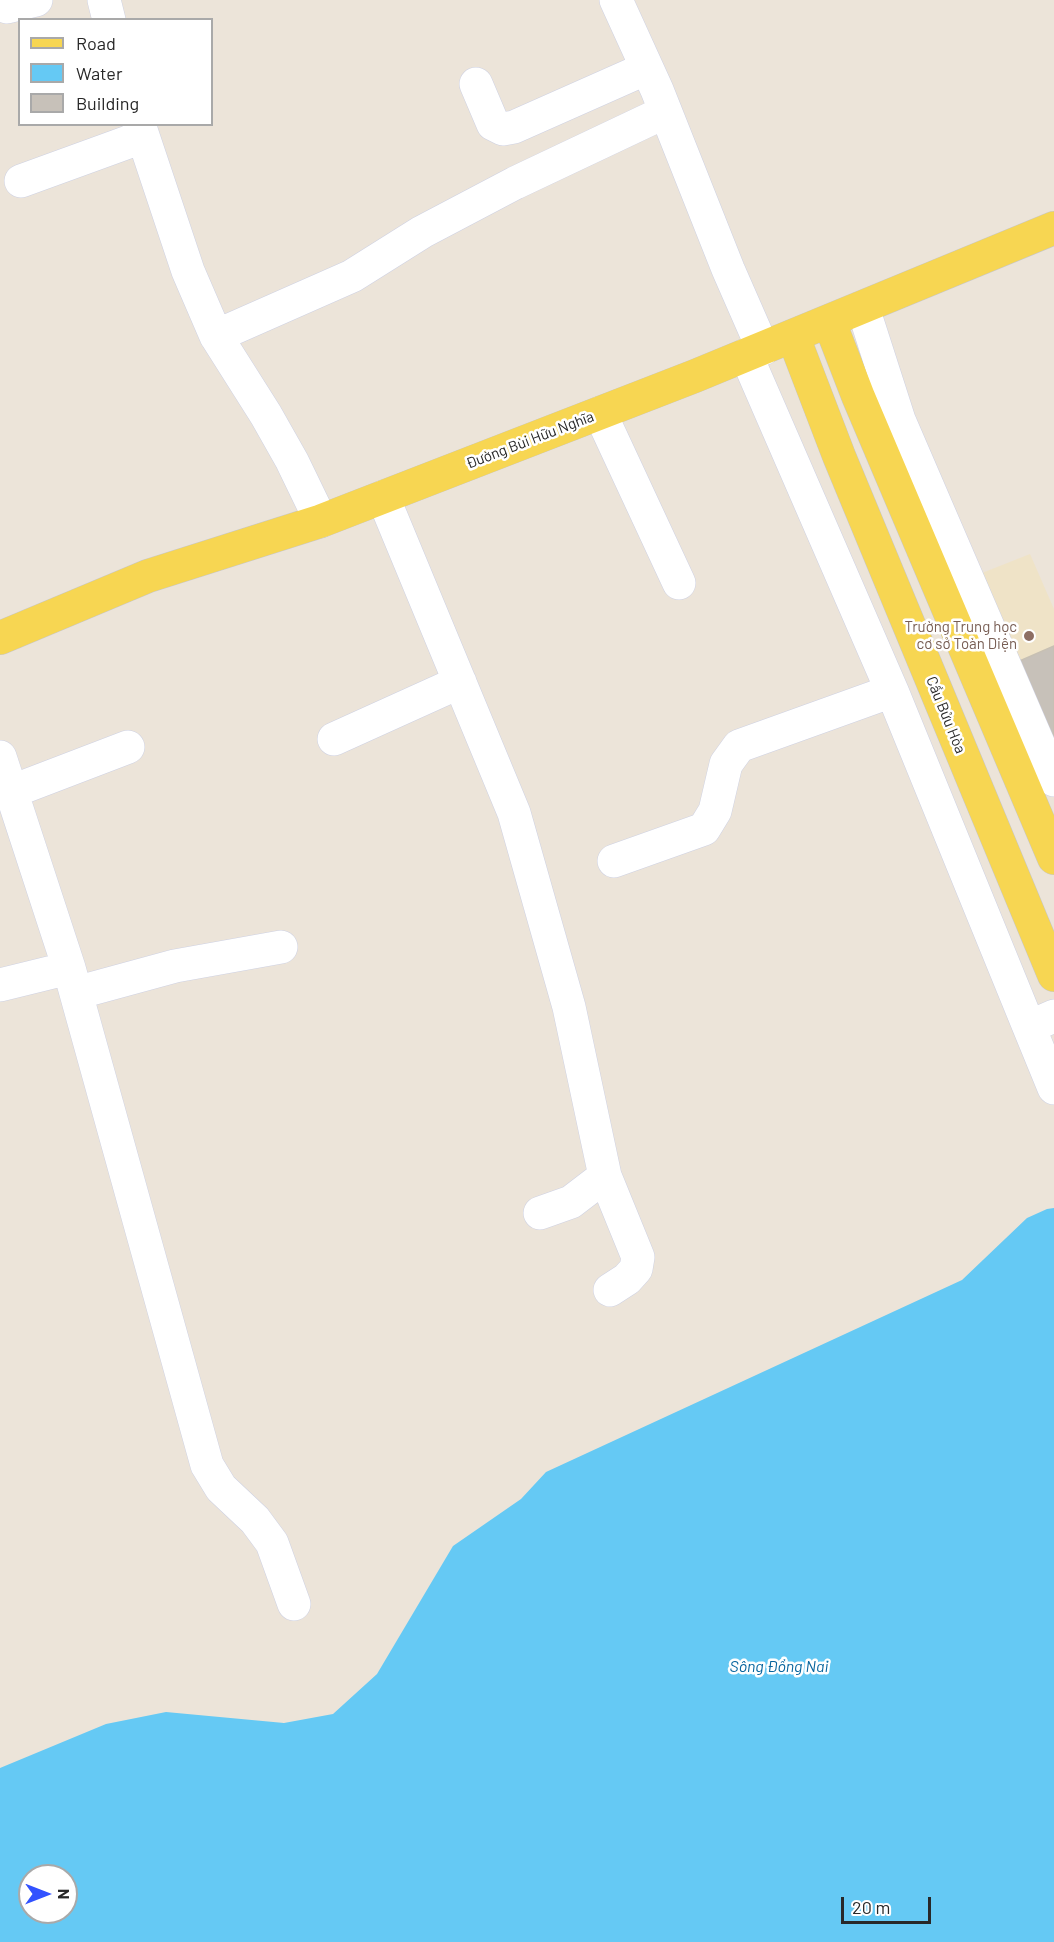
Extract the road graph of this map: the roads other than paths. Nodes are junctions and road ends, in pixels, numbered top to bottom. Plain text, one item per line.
1 (104, 0) edge
2 (616, 0) edge
3 (109, 18) edge
4 (647, 68) junction
5 (476, 84) dead end
6 (665, 112) junction
7 (141, 131) edge
8 (21, 181) dead end
9 (1054, 228) edge
10 (863, 308) junction
11 (829, 321) junction
12 (216, 336) junction
13 (768, 347) junction
14 (600, 413) junction
15 (383, 497) junction
16 (321, 521) junction
17 (679, 583) dead end
18 (0, 638) edge
19 (460, 682) junction
20 (892, 691) junction
21 (334, 739) dead end
22 (128, 747) dead end
23 (0, 757) edge
24 (1054, 780) edge
25 (13, 791) junction
26 (1054, 858) edge
27 (614, 861) dead end
28 (280, 946) dead end
29 (1054, 975) edge
30 (72, 980) junction
31 (0, 985) edge
32 (1041, 1021) edge
33 (1054, 1088) edge
34 (605, 1176) junction
35 (540, 1213) dead end
36 (610, 1290) dead end
37 (294, 1604) dead end

1 - 3 street
2 - 4 street
4 - 5 street
4 - 6 street
6 - 12 street
6 - 13 street
7 - 8 street
7 - 12 street
9 - 10 main road, Đường Bùi Hữu Nghĩa
10 - 11 main road, Đường Bùi Hữu Nghĩa
10 - 24 street
11 - 13 main road, Đường Bùi Hữu Nghĩa
11 - 26 main road
12 - 16 street
13 - 14 main road, Đường Bùi Hữu Nghĩa
13 - 20 street
13 - 29 main road, Cầu Bửu Hòa
14 - 15 main road, Đường Bùi Hữu Nghĩa
14 - 17 street
15 - 16 main road, Đường Bùi Hữu Nghĩa
15 - 19 street
16 - 18 main road, Đường Bùi Hữu Nghĩa
19 - 21 street
19 - 34 street
20 - 27 street
20 - 32 street
22 - 25 street
23 - 25 street
25 - 30 street
28 - 30 street
30 - 31 street
30 - 37 street
32 - 33 street
34 - 35 street
34 - 36 street

